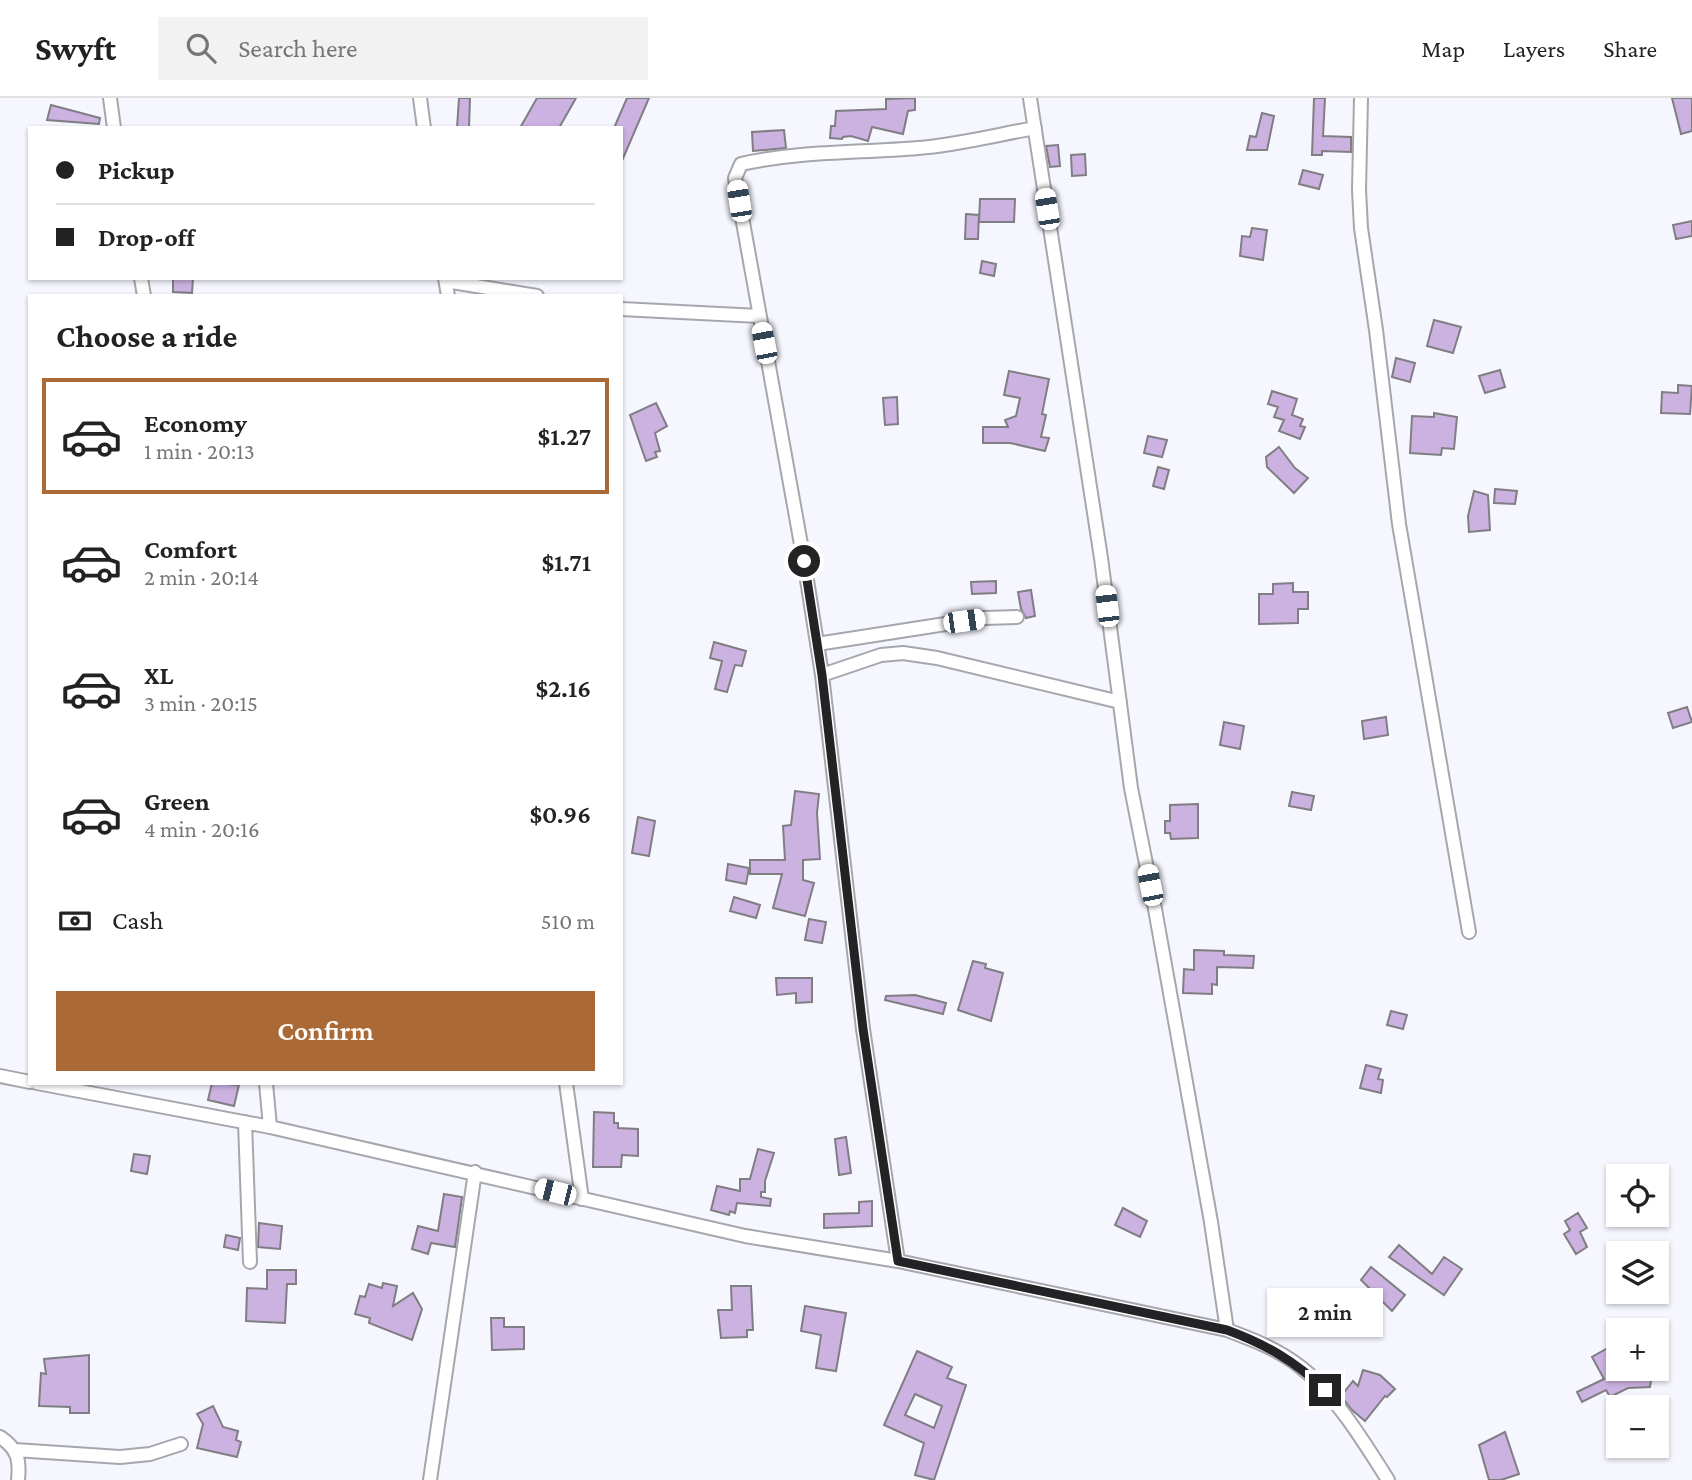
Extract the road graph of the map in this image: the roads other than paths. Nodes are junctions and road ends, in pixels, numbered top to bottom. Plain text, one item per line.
1 (110, 98) edge
2 (420, 98) edge
3 (1030, 98) edge
4 (1361, 98) edge
5 (114, 126) edge
6 (424, 126) edge
7 (1035, 128) junction
8 (445, 280) edge
9 (526, 294) edge
10 (623, 309) edge
11 (759, 316) junction
12 (1017, 617) dead end
13 (817, 644) junction
14 (822, 675) junction
15 (1120, 702) junction
16 (1469, 932) dead end
17 (0, 1076) edge
18 (28, 1082) edge
19 (48, 1085) edge
20 (266, 1085) edge
21 (566, 1085) edge
22 (245, 1122) junction
23 (270, 1127) junction
24 (475, 1172) junction
25 (582, 1199) junction
26 (898, 1261) junction
27 (250, 1262) dead end
28 (1227, 1330) junction
29 (0, 1437) edge
30 (181, 1444) dead end
31 (15, 1450) junction
32 (18, 1480) edge
33 (430, 1480) edge
34 (1388, 1480) edge

1 - 5 street
2 - 6 street
3 - 7 street
4 - 16 street
7 - 11 street
7 - 15 street
8 - 9 street
10 - 11 street
11 - 13 street
12 - 13 street
13 - 14 street
14 - 15 street
14 - 26 street
15 - 28 street
17 - 18 street
19 - 22 street
20 - 23 street
21 - 25 street
22 - 23 street
22 - 27 street
23 - 24 street
24 - 25 street
24 - 33 street
25 - 26 street
26 - 28 street
28 - 34 street
29 - 31 street
30 - 31 street
31 - 32 street

